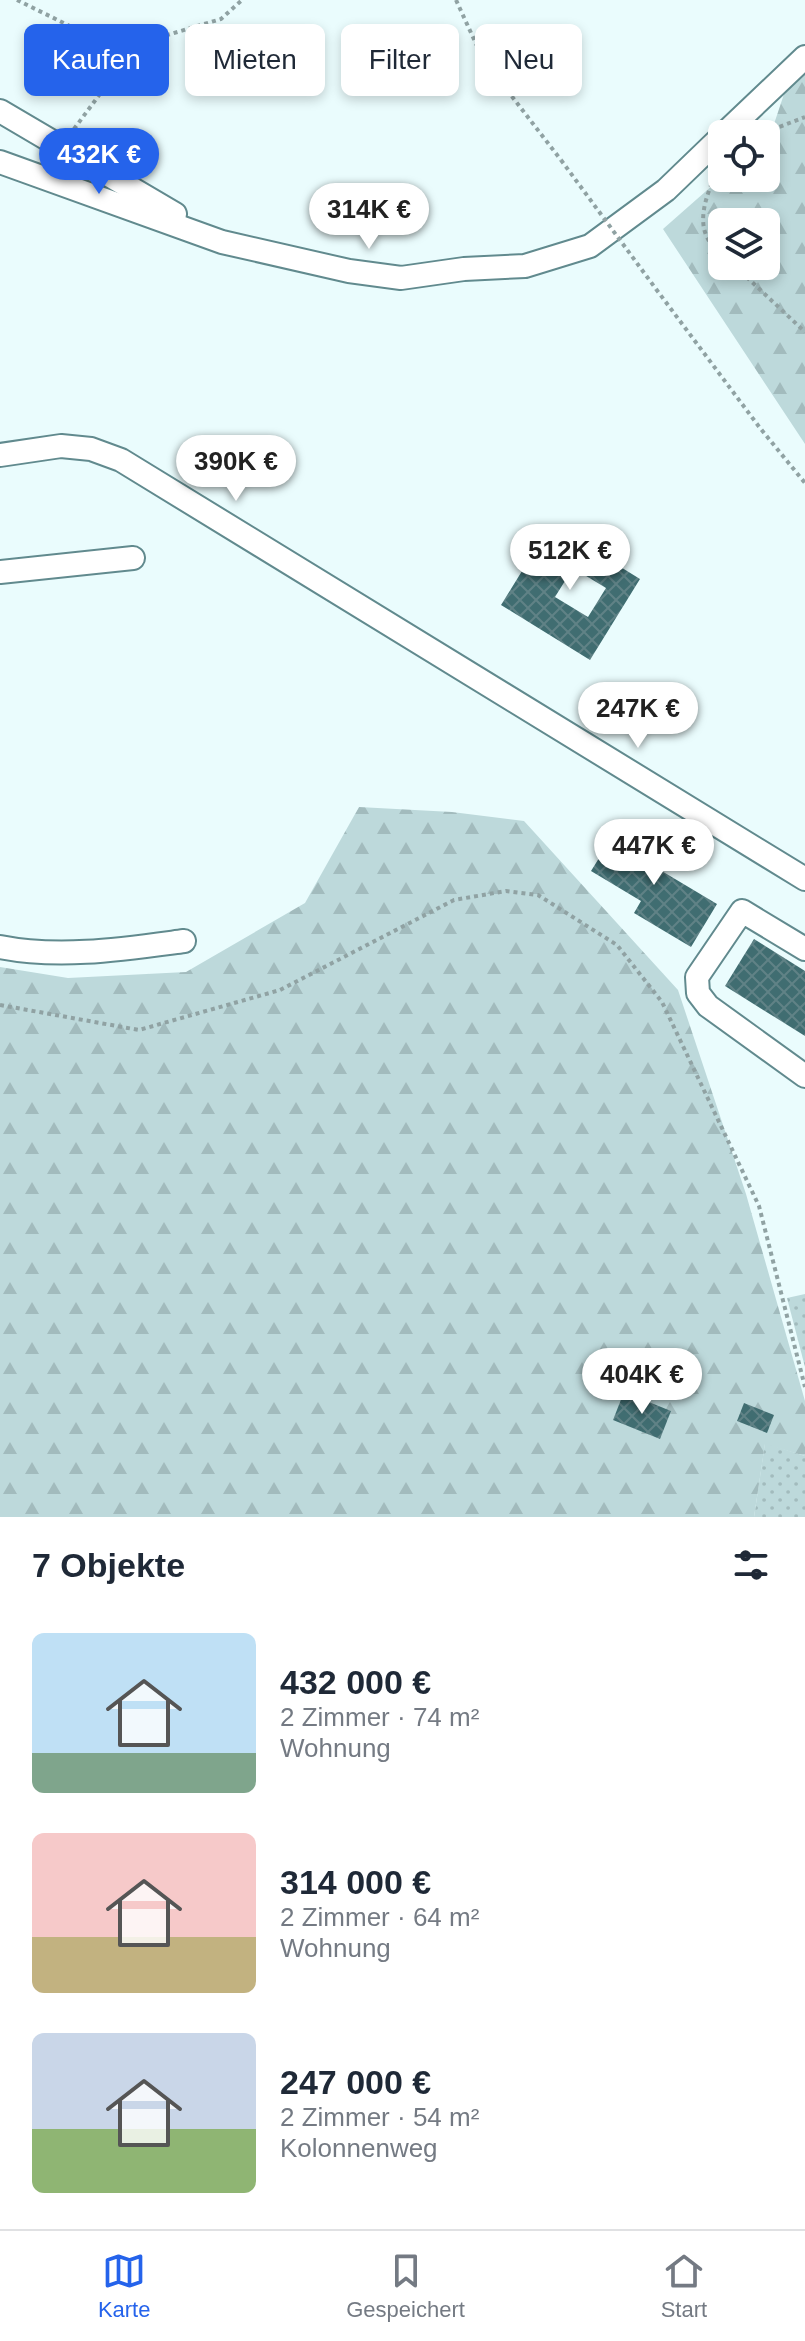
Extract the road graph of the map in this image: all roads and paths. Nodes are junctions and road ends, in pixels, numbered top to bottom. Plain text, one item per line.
1 (17, 0) edge
2 (242, 0) edge
3 (456, 0) edge
4 (66, 24) edge
5 (169, 34) edge
6 (805, 57) edge
7 (98, 96) edge
8 (0, 111) edge
9 (805, 117) edge
10 (739, 120) edge
11 (780, 127) edge
12 (60, 147) junction
13 (708, 149) edge
14 (0, 162) edge
15 (708, 192) edge
16 (708, 239) edge
17 (222, 242) junction
18 (750, 280) edge
19 (805, 332) edge
20 (0, 455) edge
21 (805, 483) edge
22 (133, 558) dead end
23 (0, 572) edge
24 (805, 879) edge
25 (184, 941) dead end
26 (0, 947) edge
27 (805, 949) edge
28 (0, 1005) edge
29 (805, 1076) edge
30 (805, 1387) edge

1 - 4 path
2 - 5 path
3 - 21 path, bridge
6 - 10 street
7 - 12 path
8 - 12 street
9 - 11 path
12 - 17 street
13 - 17 street
14 - 17 street
15 - 16 path
18 - 19 path
20 - 24 street
22 - 23 street
25 - 26 street
27 - 29 street
28 - 30 path

